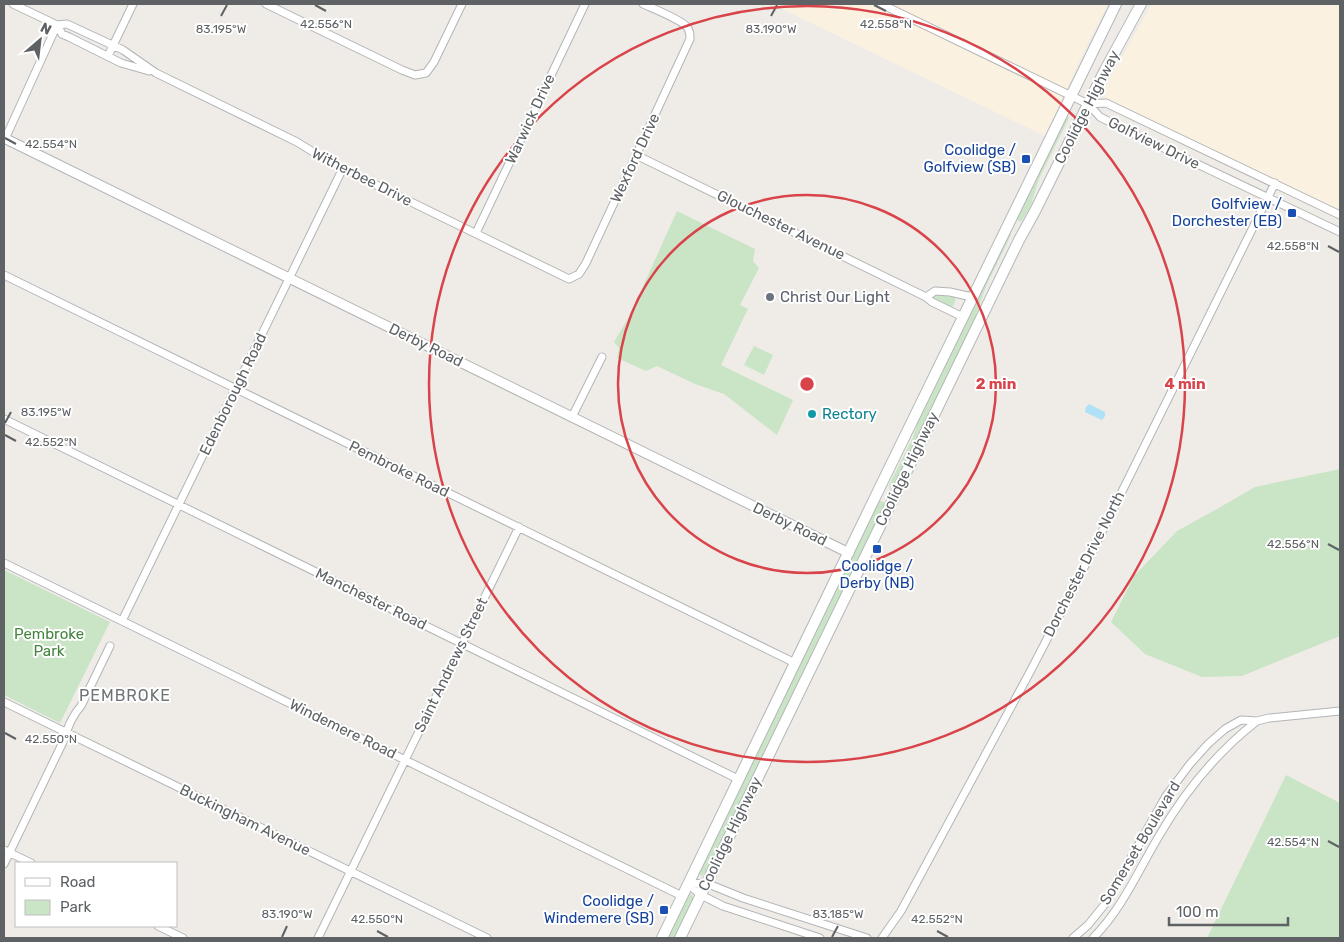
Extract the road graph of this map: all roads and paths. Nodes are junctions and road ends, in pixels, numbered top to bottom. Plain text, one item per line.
1 (13, 4) edge
2 (133, 4) edge
3 (267, 4) edge
4 (462, 4) edge
5 (585, 4) edge
6 (643, 4) edge
7 (881, 4) edge
8 (1116, 4) edge
9 (1141, 4) edge
10 (57, 25) junction
11 (113, 45) junction
12 (108, 56) junction
13 (156, 73) junction
14 (1071, 96) junction
15 (1088, 104) junction
16 (4, 140) edge
17 (636, 155) junction
18 (343, 168) junction
19 (1274, 183) junction
20 (1267, 197) junction
21 (1340, 215) edge
22 (1008, 225) junction
23 (1340, 232) edge
24 (476, 233) junction
25 (1019, 240) junction
26 (4, 275) edge
27 (290, 278) junction
28 (569, 279) joint
29 (926, 297) junction
30 (972, 298) junction
31 (963, 317) junction
32 (602, 357) dead end
33 (235, 389) junction
34 (572, 417) junction
35 (4, 419) edge
36 (881, 485) junction
37 (893, 497) junction
38 (179, 505) junction
39 (518, 528) junction
40 (849, 552) junction
41 (4, 563) edge
42 (122, 620) junction
43 (462, 643) junction
44 (110, 646) dead end
45 (795, 663) junction
46 (4, 702) edge
47 (1340, 711) edge
48 (1257, 721) junction
49 (66, 733) junction
50 (405, 760) junction
51 (738, 779) junction
52 (6, 852) edge
53 (29, 862) edge
54 (4, 864) edge
55 (350, 872) junction
56 (706, 883) junction
57 (688, 884) junction
58 (701, 895) junction
59 (682, 896) junction
60 (160, 927) edge
61 (183, 938) edge
62 (318, 938) edge
63 (487, 938) edge
64 (662, 938) edge
65 (680, 938) edge
66 (820, 938) edge
67 (867, 938) edge
68 (882, 938) edge
69 (1073, 938) edge
70 (1093, 938) edge

1 - 10 street, Witherbee Drive
2 - 11 street
3 - 4 street
5 - 24 street, Warwick Drive
6 - 17 street, Wexford Drive
7 - 14 street
8 - 14 main road, Coolidge Highway
9 - 15 main road, Coolidge Highway
10 - 11 street, Witherbee Drive
10 - 12 street, Witherbee Drive
10 - 16 street
11 - 12 street
11 - 13 street, Witherbee Drive
12 - 13 street, Witherbee Drive
13 - 18 street, Witherbee Drive
14 - 15 street
14 - 22 main road, Coolidge Highway
15 - 19 street, Golfview Drive
15 - 20 street, Golfview Drive
15 - 25 main road, Coolidge Highway
16 - 27 street, Derby Road
17 - 28 street, Wexford Drive
17 - 29 street, Glouchester Avenue
18 - 24 street, Witherbee Drive
18 - 27 street, Edenborough Road
19 - 20 street, Dorchester Drive North
19 - 21 street, Golfview Drive
20 - 23 street, Golfview Drive
20 - 68 street, Dorchester Drive North
22 - 25 main road
22 - 30 main road, Coolidge Highway
24 - 28 street, Witherbee Drive
25 - 37 main road, Coolidge Highway
26 - 33 street, Pembroke Road
27 - 33 street, Edenborough Road
27 - 34 street, Derby Road
29 - 30 street
29 - 31 street, Glouchester Avenue
30 - 31 main road, Coolidge Highway
31 - 36 main road, Coolidge Highway
32 - 34 street
33 - 38 street, Edenborough Road
33 - 39 street, Pembroke Road
34 - 40 street, Derby Road
35 - 38 street, Manchester Road
36 - 37 main road
36 - 40 main road, Coolidge Highway
37 - 56 main road, Coolidge Highway
38 - 42 street, Edenborough Road
38 - 43 street, Manchester Road
39 - 43 street, Saint Andrews Street
39 - 45 street, Pembroke Road
40 - 45 main road, Coolidge Highway
41 - 42 street, Windemere Road
42 - 50 street, Windemere Road
43 - 50 street, Saint Andrews Street
43 - 51 street, Manchester Road
44 - 49 street
45 - 51 main road, Coolidge Highway
46 - 49 street, Buckingham Avenue
47 - 48 street, Somerset Boulevard
48 - 69 street, Somerset Boulevard
48 - 70 street, Somerset Boulevard
49 - 52 street
49 - 55 street, Buckingham Avenue
50 - 55 street, Saint Andrews Street
50 - 59 street, Windemere Road
51 - 57 main road, Coolidge Highway
52 - 53 street
52 - 54 street
55 - 62 street, Saint Andrews Street
55 - 63 street, Buckingham Avenue
56 - 57 street
56 - 58 main road, Coolidge Highway
56 - 67 street
57 - 58 street
57 - 59 main road, Coolidge Highway
58 - 65 main road, Coolidge Highway
58 - 66 street
59 - 64 main road, Coolidge Highway
60 - 61 street

